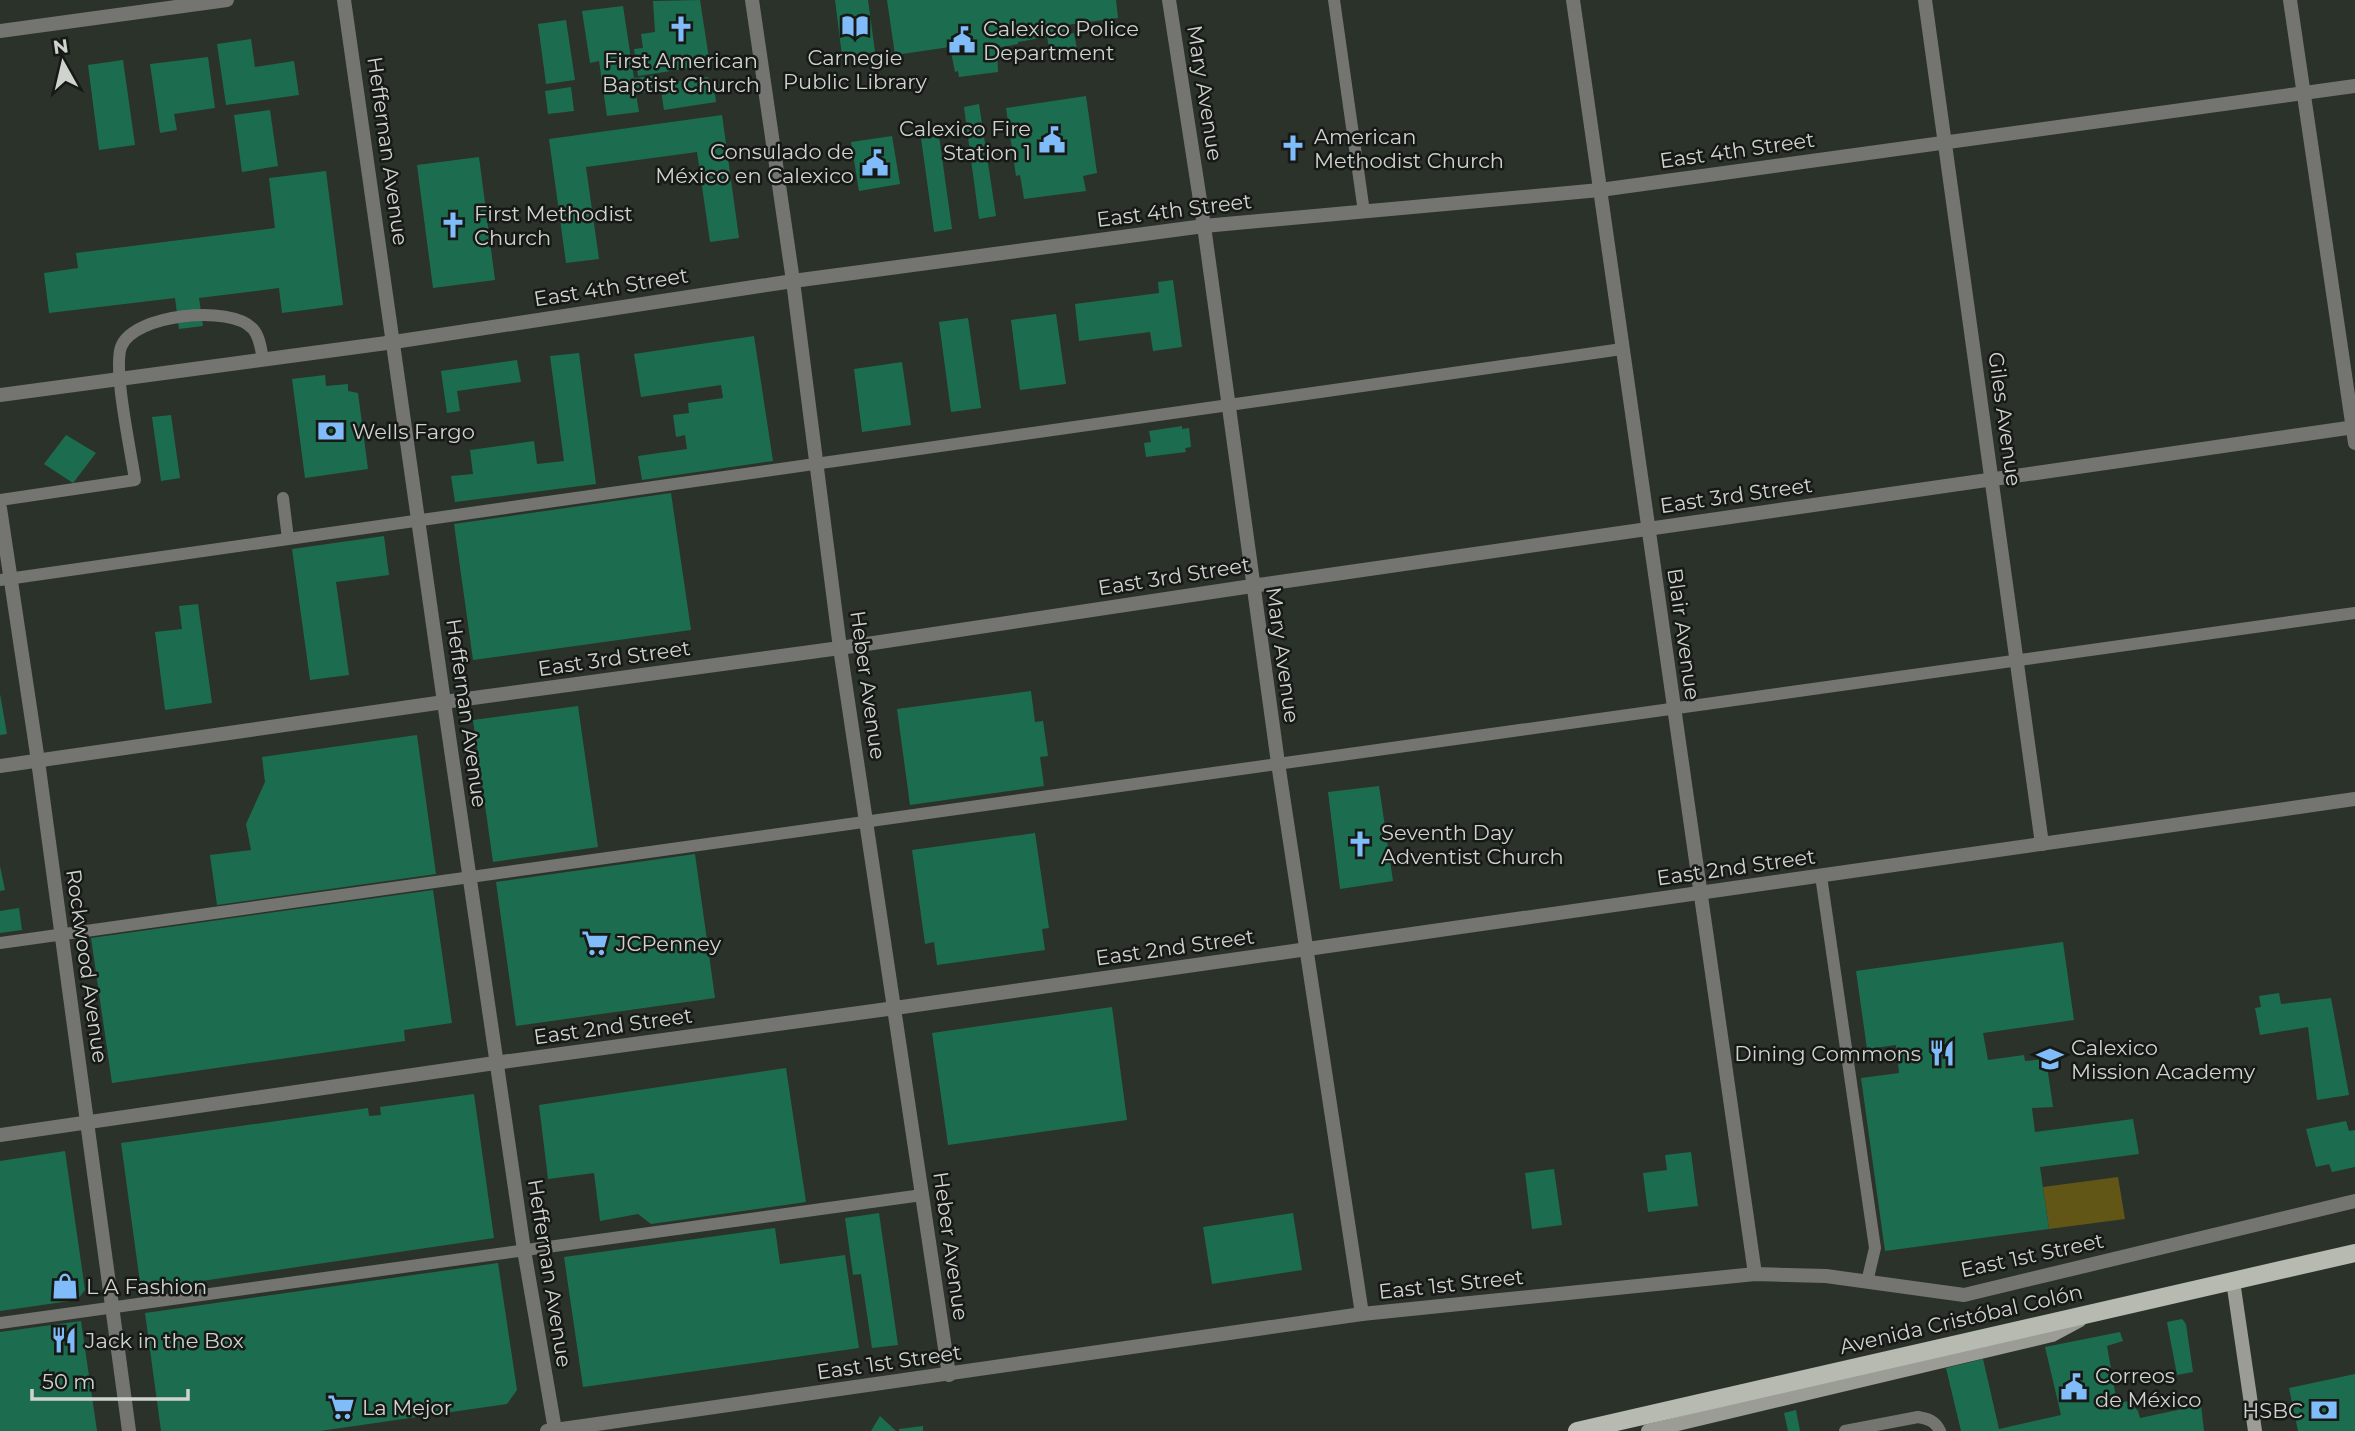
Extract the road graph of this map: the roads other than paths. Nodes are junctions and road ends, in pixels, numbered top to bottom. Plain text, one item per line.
1 (227, 0) edge
2 (344, 0) edge
3 (752, 0) edge
4 (1170, 0) edge
5 (1334, 0) edge
6 (1573, 0) edge
7 (1925, 0) edge
8 (2290, 0) edge
9 (0, 31) edge
10 (2355, 86) edge
11 (2302, 94) junction
12 (1945, 144) junction
13 (1600, 190) junction
14 (1364, 212) junction
15 (1204, 226) junction
16 (793, 281) junction
17 (394, 342) junction
18 (1622, 349) junction
19 (263, 359) junction
20 (119, 379) junction
21 (0, 395) edge
22 (1227, 403) junction
23 (2354, 428) edge
24 (2355, 443) edge
25 (816, 465) junction
26 (1993, 481) junction
27 (283, 498) dead end
28 (0, 500) edge
29 (0, 508) edge
30 (419, 521) junction
31 (1647, 528) junction
32 (288, 539) junction
33 (5, 579) edge
34 (1252, 586) junction
35 (2355, 613) edge
36 (840, 648) junction
37 (2017, 659) junction
38 (444, 702) junction
39 (1673, 708) junction
40 (38, 761) junction
41 (1278, 763) junction
42 (0, 766) edge
43 (2355, 800) edge
44 (867, 821) junction
45 (2042, 844) junction
46 (1821, 876) junction
47 (468, 877) junction
48 (1699, 893) junction
49 (62, 934) junction
50 (0, 943) edge
51 (1307, 950) junction
52 (895, 1008) junction
53 (495, 1063) junction
54 (88, 1122) junction
55 (0, 1135) edge
56 (922, 1195) junction
57 (2355, 1201) edge
58 (524, 1250) junction
59 (2355, 1253) edge
60 (1755, 1274) junction
61 (2233, 1281) junction
62 (1867, 1282) junction
63 (112, 1307) junction
64 (2094, 1312) junction
65 (1362, 1314) junction
66 (0, 1323) edge
67 (949, 1375) junction
68 (129, 1431) edge
69 (553, 1431) edge
70 (1577, 1431) edge
71 (1648, 1431) edge
72 (1845, 1431) edge
73 (1940, 1431) edge
74 (2255, 1431) edge

1 - 9 street
2 - 17 street, Heffernan Avenue
3 - 16 street, Heber Avenue
4 - 15 street, Mary Avenue
5 - 14 lane
6 - 13 street, Blair Avenue
7 - 12 street, Giles Avenue
8 - 11 street
10 - 11 street, East 4th Street
11 - 12 street, East 4th Street
11 - 23 street
12 - 13 street, East 4th Street
12 - 26 street, Giles Avenue
13 - 14 street, East 4th Street
13 - 18 street, Blair Avenue
14 - 15 street, East 4th Street
15 - 16 street, East 4th Street
15 - 22 street, Mary Avenue
16 - 17 street, East 4th Street
16 - 25 street, Heber Avenue
17 - 19 street, East 4th Street
17 - 30 street, Heffernan Avenue
18 - 22 lane
18 - 31 street, Blair Avenue
19 - 20 street, East 4th Street
19 - 20 lane
20 - 21 street, East 4th Street
20 - 28 lane
22 - 25 lane
22 - 34 street, Mary Avenue
23 - 24 street
23 - 26 street, East 3rd Street
25 - 30 lane
25 - 36 street, Heber Avenue
26 - 31 street, East 3rd Street
26 - 37 street, Giles Avenue
27 - 32 lane
29 - 33 street, Rockwood Avenue
30 - 32 lane
30 - 38 street, Heffernan Avenue
31 - 34 street, East 3rd Street
31 - 39 street, Blair Avenue
32 - 33 lane
33 - 40 street, Rockwood Avenue
34 - 36 street, East 3rd Street
34 - 41 street, Mary Avenue
35 - 37 lane
36 - 38 street, East 3rd Street
36 - 44 street, Heber Avenue
37 - 39 lane
37 - 45 street, Giles Avenue
38 - 40 street, East 3rd Street
38 - 47 street, Heffernan Avenue
39 - 41 lane
39 - 48 street, Blair Avenue
40 - 42 street, East 3rd Street
40 - 49 street, Rockwood Avenue
41 - 44 lane
41 - 51 street, Mary Avenue
43 - 45 street, East 2nd Street
44 - 47 lane
44 - 52 street, Heber Avenue
45 - 46 street, East 2nd Street
46 - 48 street, East 2nd Street
46 - 62 lane
47 - 49 lane
47 - 53 street, Heffernan Avenue
48 - 51 street, East 2nd Street
48 - 60 street, Blair Avenue
49 - 50 lane
49 - 54 street, Rockwood Avenue
51 - 52 street, East 2nd Street
51 - 65 street, Mary Avenue
52 - 53 street, East 2nd Street
52 - 56 street, Heber Avenue
53 - 54 street, East 2nd Street
53 - 58 street, Heffernan Avenue
54 - 55 street, East 2nd Street
54 - 63 street, Rockwood Avenue
56 - 58 lane
56 - 67 street, Heber Avenue
57 - 62 street, East 1st Street
58 - 63 lane
58 - 69 street, Heffernan Avenue
59 - 61 main road, Avenida Cristóbal Colón
60 - 62 street, East 1st Street
60 - 65 street, East 1st Street
61 - 64 main road, Avenida Cristóbal Colón
61 - 74 main road
63 - 66 lane
63 - 68 street, Rockwood Avenue
64 - 70 main road, Avenida Cristóbal Colón
64 - 71 main road
65 - 67 street, East 1st Street
67 - 69 street, East 1st Street
72 - 73 lane

